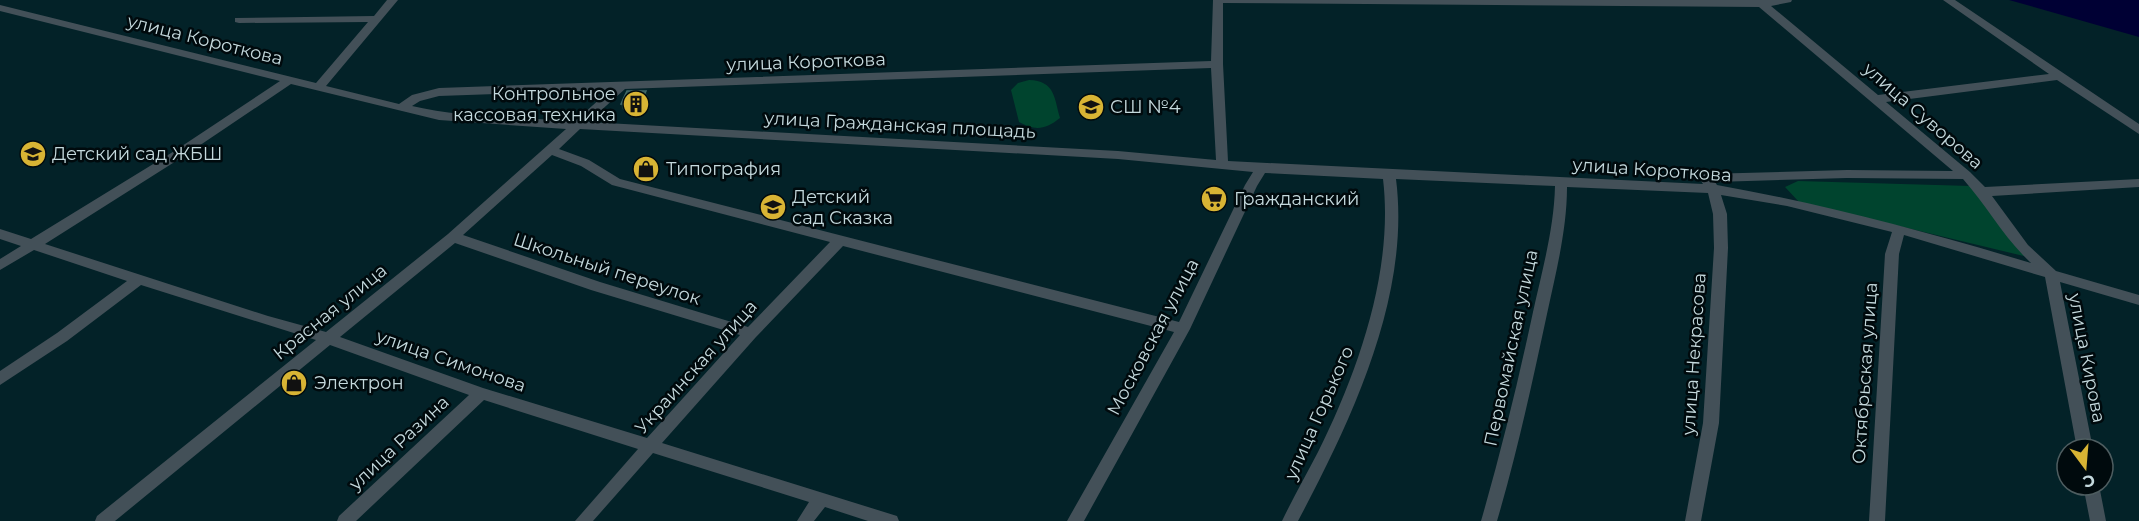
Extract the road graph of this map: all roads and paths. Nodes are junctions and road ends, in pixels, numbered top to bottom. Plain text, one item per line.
1 (393, 0) edge
2 (1218, 0) edge
3 (1787, 0) edge
4 (1948, 0) edge
5 (1759, 2) edge
6 (0, 8) edge
7 (378, 19) junction
8 (239, 20) dead end
9 (1217, 64) junction
10 (2059, 76) junction
11 (290, 80) junction
12 (319, 87) junction
13 (620, 87) junction
14 (1878, 99) junction
15 (401, 108) junction
16 (2139, 116) edge
17 (2121, 117) junction
18 (576, 126) junction
19 (2139, 130) edge
20 (551, 150) junction
21 (1222, 165) junction
22 (1262, 169) junction
23 (1966, 175) junction
24 (1389, 176) junction
25 (1561, 182) junction
26 (2139, 183) edge
27 (1713, 189) junction
28 (1982, 192) junction
29 (1899, 229) junction
30 (0, 234) edge
31 (453, 237) junction
32 (840, 240) junction
33 (33, 244) junction
34 (0, 265) edge
35 (2051, 273) junction
36 (139, 279) junction
37 (2139, 300) edge
38 (1183, 329) junction
39 (751, 333) junction
40 (330, 339) junction
41 (0, 379) edge
42 (481, 393) junction
43 (2083, 437) edge
44 (651, 448) junction
45 (2093, 497) edge
46 (822, 498) junction
47 (103, 521) edge
48 (345, 521) edge
49 (583, 521) edge
50 (806, 521) edge
51 (891, 521) edge
52 (1075, 521) edge
53 (1290, 521) edge
54 (1489, 521) edge
55 (1693, 521) edge
56 (1877, 521) edge
57 (2098, 521) edge

1 - 7 street
2 - 5 street
2 - 9 street
3 - 5 street
4 - 10 street
5 - 14 street, улица Суворова
6 - 11 street, улица Короткова
7 - 8 street
7 - 12 street
9 - 13 street, улица Короткова
9 - 21 street
10 - 14 street
10 - 17 street
11 - 12 street, улица Короткова
11 - 33 street
12 - 15 street, улица Короткова
13 - 15 street, улица Короткова
13 - 18 street, Красная улица
14 - 23 street, улица Суворова
15 - 18 street, улица Короткова
16 - 17 street
17 - 19 street
18 - 20 street, Красная улица
18 - 21 street, улица Гражданская площадь
20 - 31 street, Красная улица
20 - 32 street
21 - 22 street, улица Короткова
22 - 24 street, улица Короткова
22 - 38 street, Московская улица
23 - 27 street
23 - 28 street, улица Суворова
24 - 25 street, улица Короткова
24 - 53 street, улица Горького
25 - 27 street, улица Короткова
25 - 54 street, Первомайская улица
26 - 28 street
27 - 29 street, улица Короткова
27 - 55 street, улица Некрасова
28 - 35 street, улица Суворова
29 - 35 street, улица Короткова
29 - 56 street, Октябрьская улица
30 - 33 street, улица Симонова
31 - 39 street, Школьный переулок
31 - 40 street, Красная улица
32 - 38 street
32 - 39 street, Украинская улица
33 - 34 street
33 - 36 street, улица Симонова
35 - 37 street, улица Короткова
35 - 43 street, улица Кирова
36 - 40 street, улица Симонова
36 - 41 street
38 - 52 street, Московская улица
39 - 44 street, Украинская улица
40 - 42 street, улица Симонова
40 - 47 street, Красная улица
42 - 44 street, улица Симонова
42 - 48 street, улица Разина
44 - 46 street, улица Симонова
44 - 49 street, Украинская улица
45 - 57 street
46 - 50 street
46 - 51 street, улица Симонова

